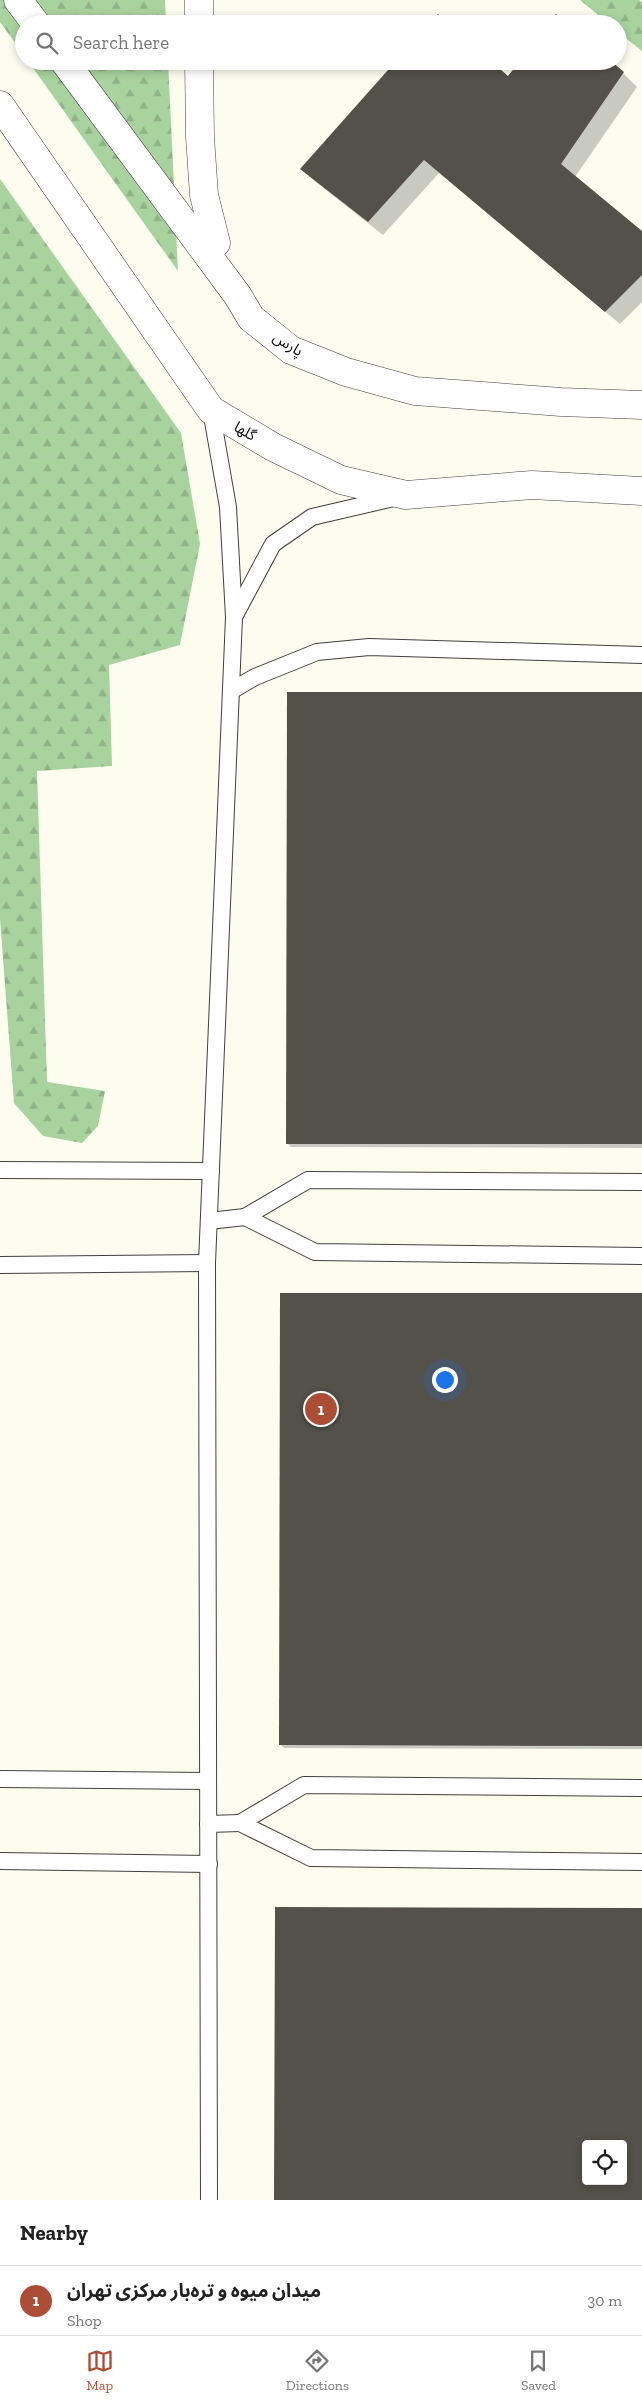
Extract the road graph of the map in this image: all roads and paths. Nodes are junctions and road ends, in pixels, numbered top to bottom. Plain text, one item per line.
1 (18, 0) edge
2 (198, 0) edge
3 (29, 15) edge
4 (199, 15) edge
5 (71, 70) edge
6 (199, 70) edge
7 (0, 105) edge
8 (216, 243) dead end
9 (642, 405) edge
10 (211, 410) junction
11 (642, 492) edge
12 (406, 495) junction
13 (234, 617) junction
14 (642, 655) edge
15 (231, 691) junction
16 (0, 1170) edge
17 (211, 1171) junction
18 (642, 1182) edge
19 (244, 1217) junction
20 (209, 1222) junction
21 (642, 1256) edge
22 (207, 1263) junction
23 (0, 1265) edge
24 (0, 1779) edge
25 (208, 1782) junction
26 (642, 1788) edge
27 (240, 1823) junction
28 (208, 1824) junction
29 (0, 1861) edge
30 (642, 1862) edge
31 (208, 1864) junction
32 (209, 2200) edge

1 - 3 street
2 - 4 street
5 - 9 street, پارس
6 - 8 street
7 - 10 street, گلها
10 - 12 street, گلها
10 - 13 lane
11 - 12 street, گلها
12 - 13 lane
13 - 15 lane
14 - 15 lane
15 - 17 lane
16 - 17 lane
17 - 20 lane
18 - 19 lane
19 - 20 lane
19 - 21 lane
20 - 22 lane
22 - 23 lane
22 - 25 lane
24 - 25 lane
25 - 28 lane
26 - 27 lane
27 - 28 lane
27 - 30 lane
28 - 31 lane
29 - 31 lane
31 - 32 lane

